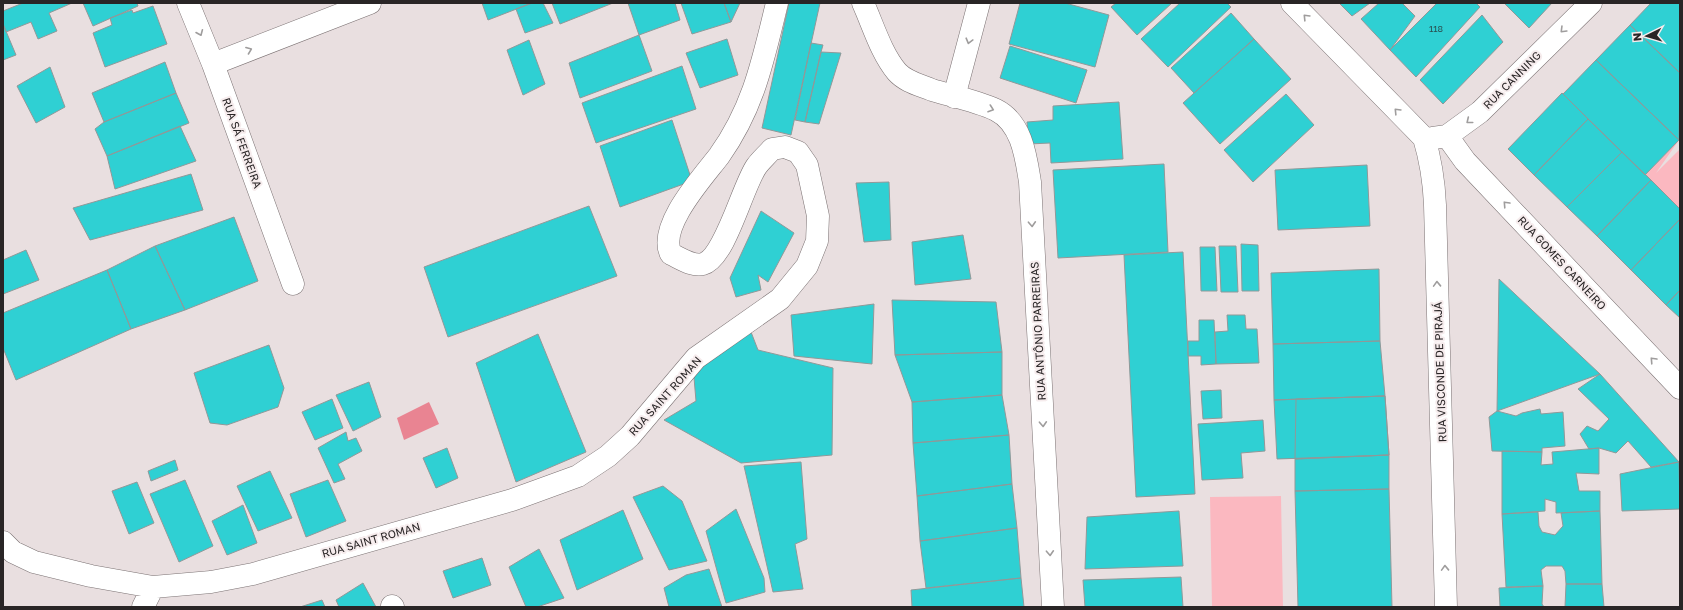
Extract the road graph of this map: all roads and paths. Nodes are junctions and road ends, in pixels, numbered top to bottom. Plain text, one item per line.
1 (188, 3) edge
2 (370, 3) edge
3 (777, 3) edge
4 (863, 3) edge
5 (979, 3) edge
6 (1292, 3) edge
7 (1590, 3) edge
8 (213, 64) junction
9 (954, 97) junction
10 (1448, 136) junction
11 (1424, 138) junction
12 (293, 284) dead end
13 (1680, 388) edge
14 (3, 542) edge
15 (153, 587) junction
16 (143, 607) edge
17 (1053, 607) edge
18 (1446, 607) edge

1 -> 8 street, RUA SÁ FERREIRA
8 -> 2 street
3 - 15 street, RUA SAINT ROMAN
4 - 9 street
5 -> 9 street
11 -> 6 street
7 -> 10 street, RUA CANNING
8 - 12 street, RUA SÁ FERREIRA
9 -> 17 street, RUA ANTÔNIO PARREIRAS
10 - 11 street
13 -> 10 street, RUA GOMES CARNEIRO
18 -> 11 street, RUA VISCONDE DE PIRAJÁ
14 - 15 street, RUA SAINT ROMAN
15 - 16 street

